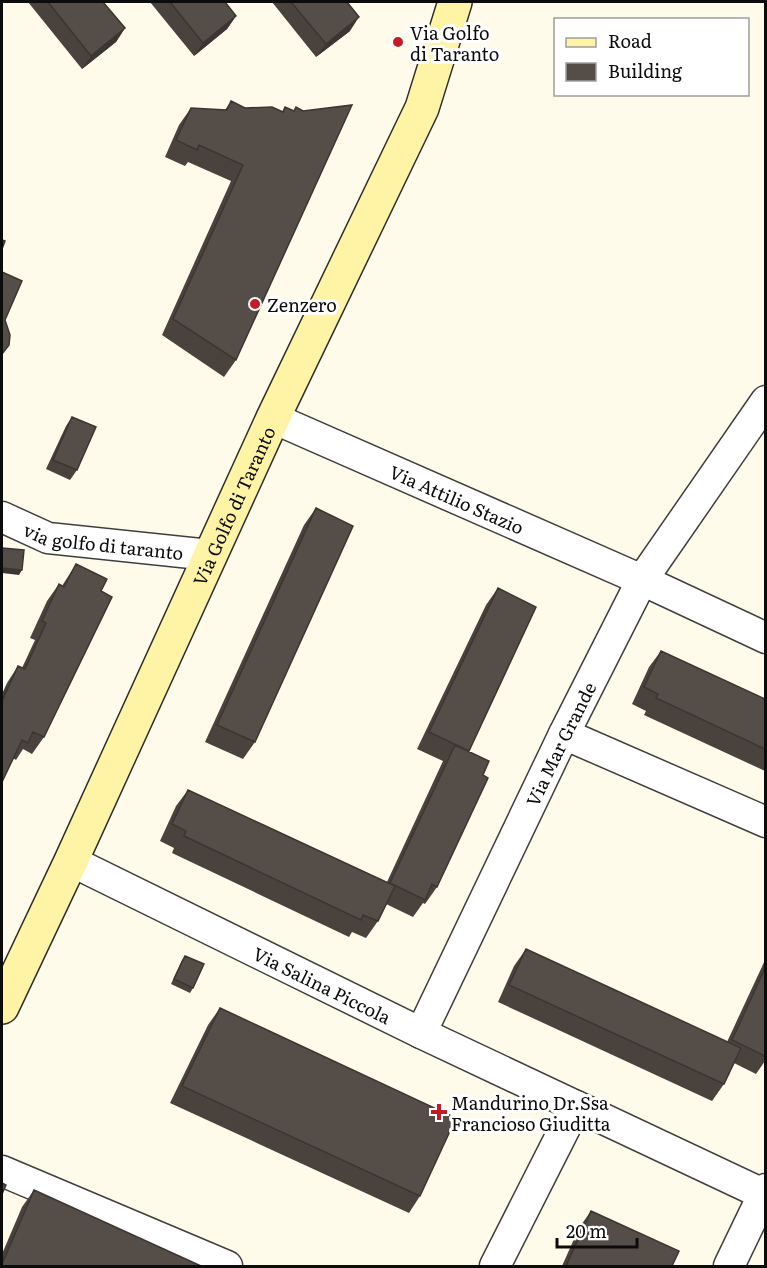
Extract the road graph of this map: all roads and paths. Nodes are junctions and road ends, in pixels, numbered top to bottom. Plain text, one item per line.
1 (455, 2) edge
2 (765, 401) edge
3 (273, 417) junction
4 (2, 517) edge
5 (210, 555) junction
6 (642, 580) junction
7 (765, 638) edge
8 (564, 734) junction
9 (765, 822) edge
10 (71, 861) junction
11 (2, 1007) edge
12 (421, 1033) junction
13 (576, 1106) junction
14 (2, 1171) edge
15 (764, 1192) edge
16 (227, 1266) edge
17 (495, 1266) edge
18 (729, 1266) edge

1 - 3 street, Via Golfo di Taranto
2 - 6 street, Via Mar Grande
3 - 5 street, Via Golfo di Taranto
3 - 6 street, Via Attilio Stazio
4 - 5 street, via golfo di taranto
5 - 10 street, Via Golfo di Taranto
6 - 7 street
6 - 8 street, Via Mar Grande
8 - 9 street
8 - 12 street, Via Mar Grande
10 - 11 street, Via Golfo di Taranto
10 - 12 street, Via Salina Piccola
12 - 13 street, Via Salina Piccola
13 - 15 street, Via Salina Piccola
13 - 17 street
14 - 16 street
15 - 18 street

